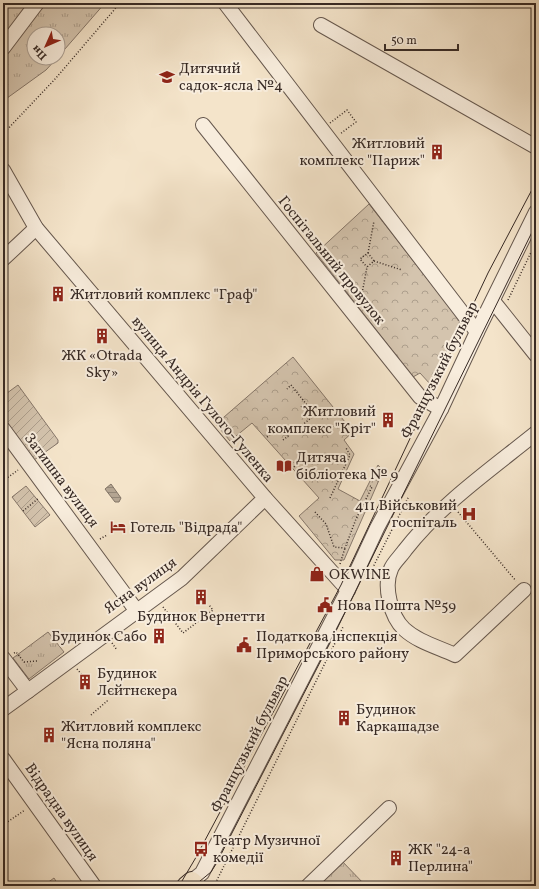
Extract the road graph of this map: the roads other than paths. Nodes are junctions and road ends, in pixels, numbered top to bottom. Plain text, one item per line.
1 (37, 3) edge
2 (225, 3) edge
3 (321, 25) dead end
4 (3, 48) edge
5 (203, 125) dead end
6 (536, 147) edge
7 (3, 170) edge
8 (536, 212) edge
9 (36, 228) junction
10 (3, 259) edge
11 (501, 308) junction
12 (477, 332) junction
13 (536, 348) edge
14 (536, 355) edge
15 (441, 410) junction
16 (3, 429) edge
17 (536, 433) edge
18 (265, 498) junction
19 (348, 590) junction
20 (524, 590) road end
21 (136, 610) junction
22 (7, 657) edge
23 (28, 690) junction
24 (3, 709) edge
25 (3, 759) edge
26 (390, 808) dead end
27 (192, 884) edge
28 (94, 886) edge
29 (308, 886) edge

1 - 4 street
2 - 12 street
3 - 6 street
5 - 15 street, Госпітальний провулок
7 - 9 street, вулиця Андрія Гулого-Гуленка
8 - 11 street, Французький бульвар
9 - 10 street
9 - 18 street, вулиця Андрія Гулого-Гуленка
11 - 12 street, Французький бульвар
11 - 13 street
11 - 14 street
12 - 15 street, Французький бульвар
15 - 19 street, Французький бульвар
16 - 21 street, Затишна вулиця
17 - 20 street
18 - 19 street, вулиця Андрія Гулого-Гуленка
18 - 21 street, Ясна вулиця
19 - 27 street, Французький бульвар
21 - 23 street, Ясна вулиця
22 - 23 street
23 - 24 street
25 - 28 street, Відрадна вулиця
26 - 29 street

